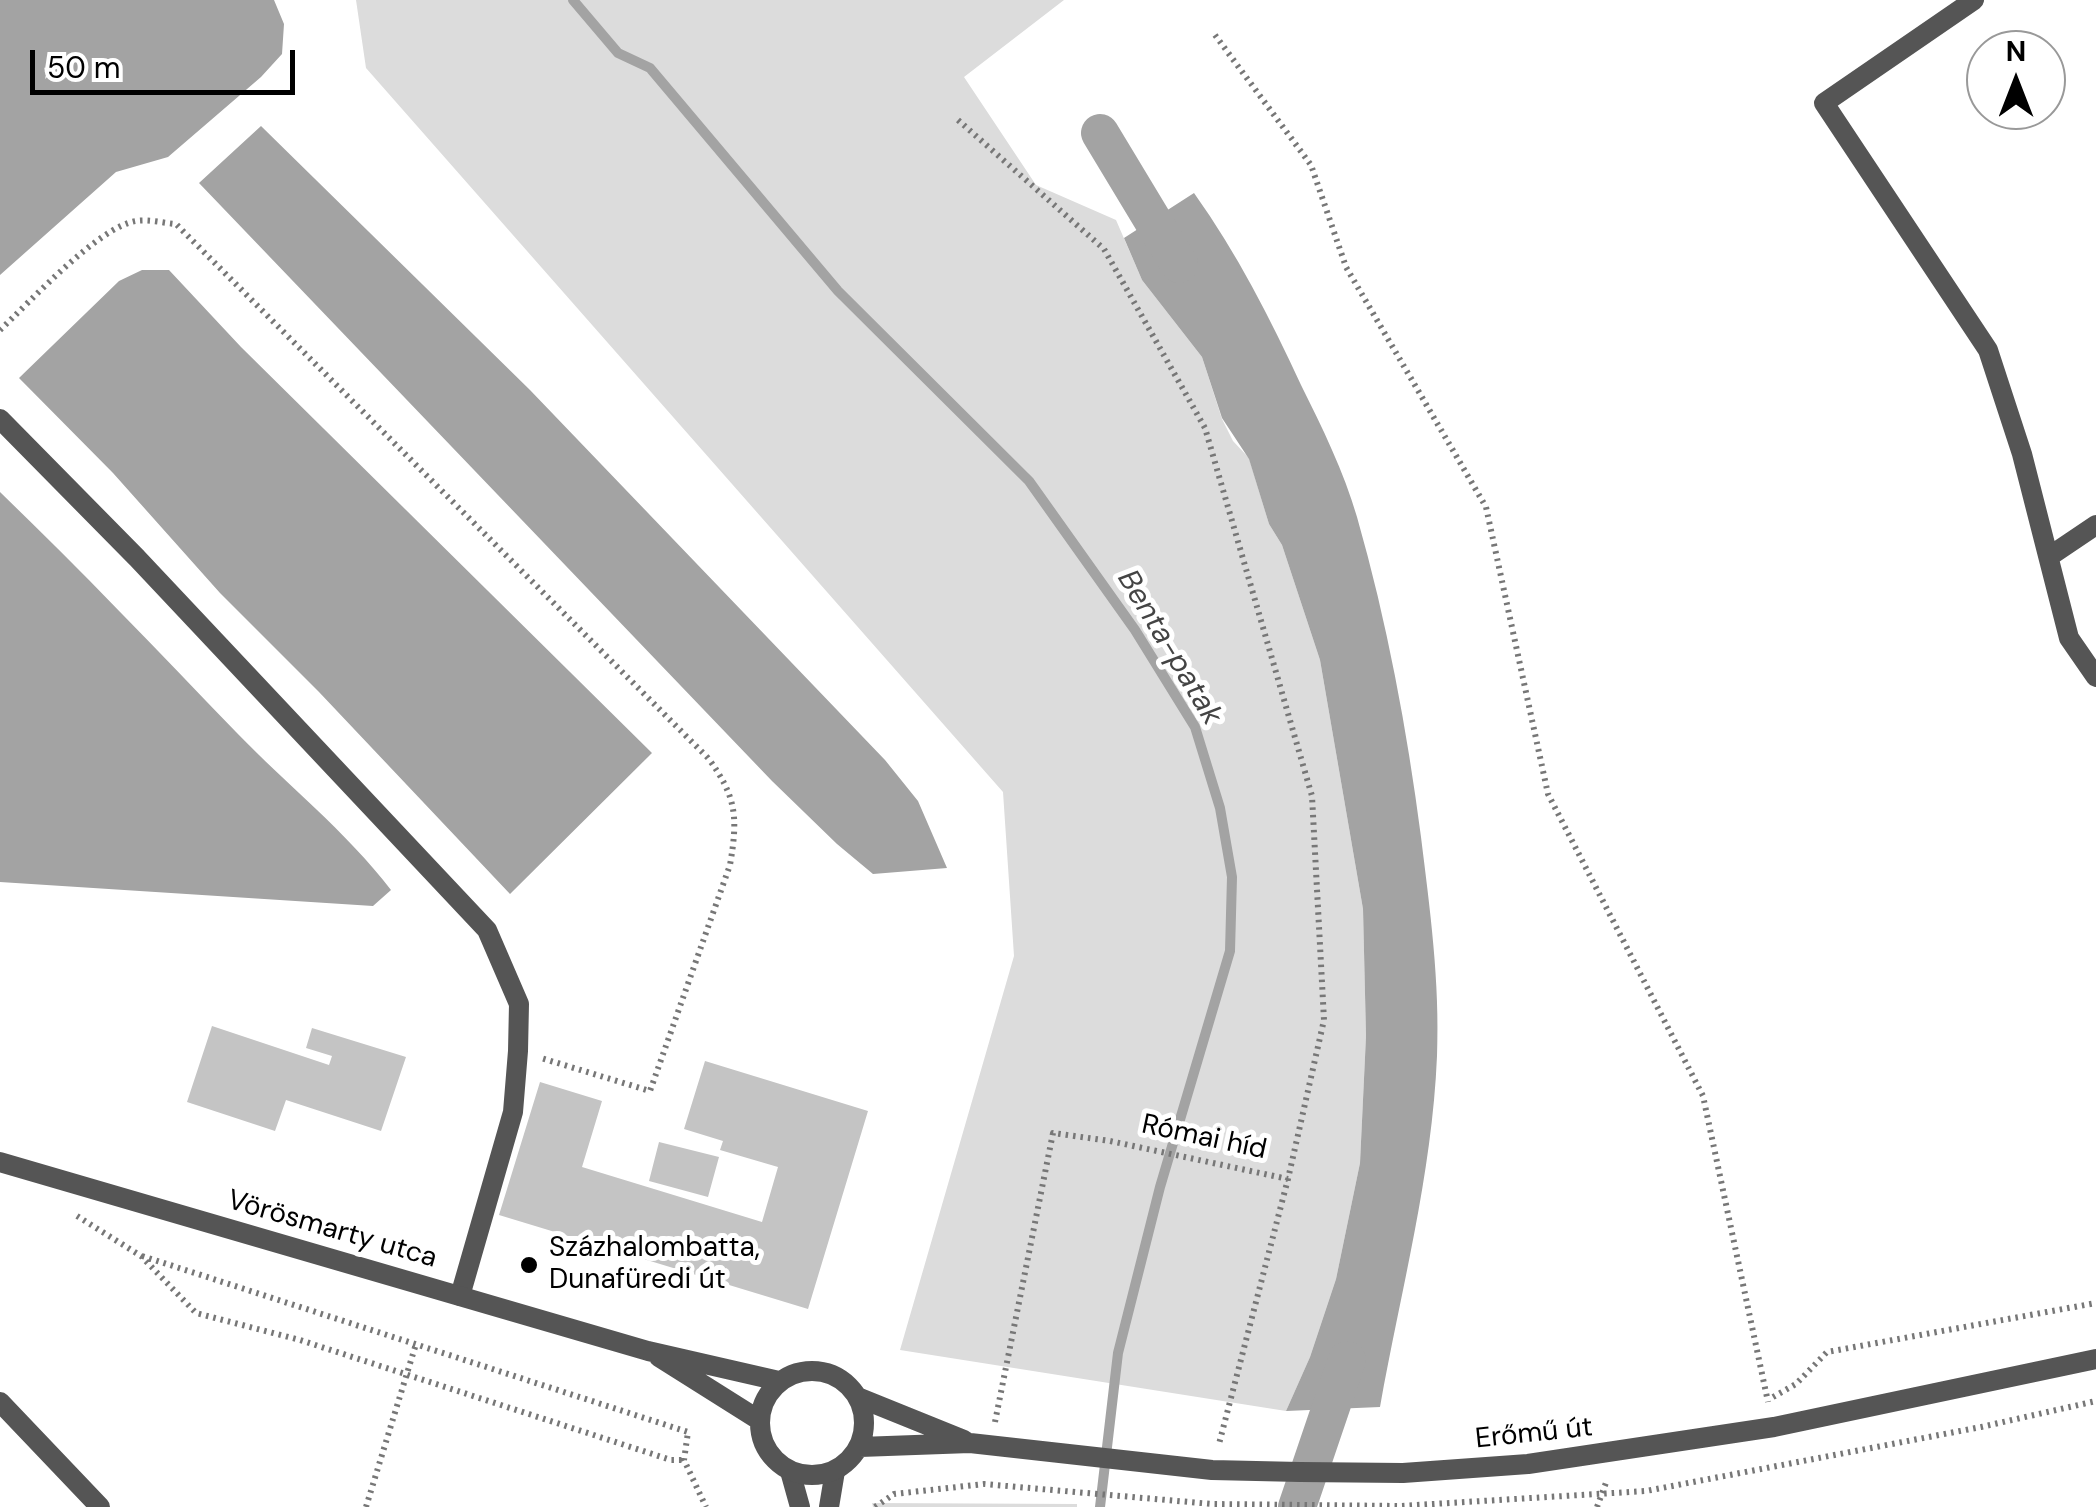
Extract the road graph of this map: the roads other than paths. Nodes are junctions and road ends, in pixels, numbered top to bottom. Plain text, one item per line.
1 (1974, 0) edge
2 (0, 419) edge
3 (2096, 526) edge
4 (2050, 556) junction
5 (2096, 677) edge
6 (0, 1162) edge
7 (460, 1296) junction
8 (648, 1351) junction
9 (2096, 1360) edge
10 (779, 1382) junction
11 (860, 1398) junction
12 (0, 1402) edge
13 (759, 1420) junction
14 (980, 1444) junction
15 (860, 1447) junction
16 (790, 1471) junction
17 (835, 1471) junction
18 (100, 1507) edge
19 (800, 1507) edge
20 (829, 1507) edge

1 - 4 street
2 - 7 street
3 - 4 street
4 - 5 street
6 - 7 street, Vörösmarty utca
7 - 8 street, Vörösmarty utca
8 - 10 street, Vörösmarty utca
8 - 13 street, Vörösmarty utca
9 - 14 street, Erőmű út
10 - 11 street
10 - 13 street
11 - 14 street, Erőmű út
11 - 15 street
12 - 18 street
13 - 16 street
14 - 15 street, Erőmű út
15 - 17 street
16 - 17 street
16 - 19 street
17 - 20 street

